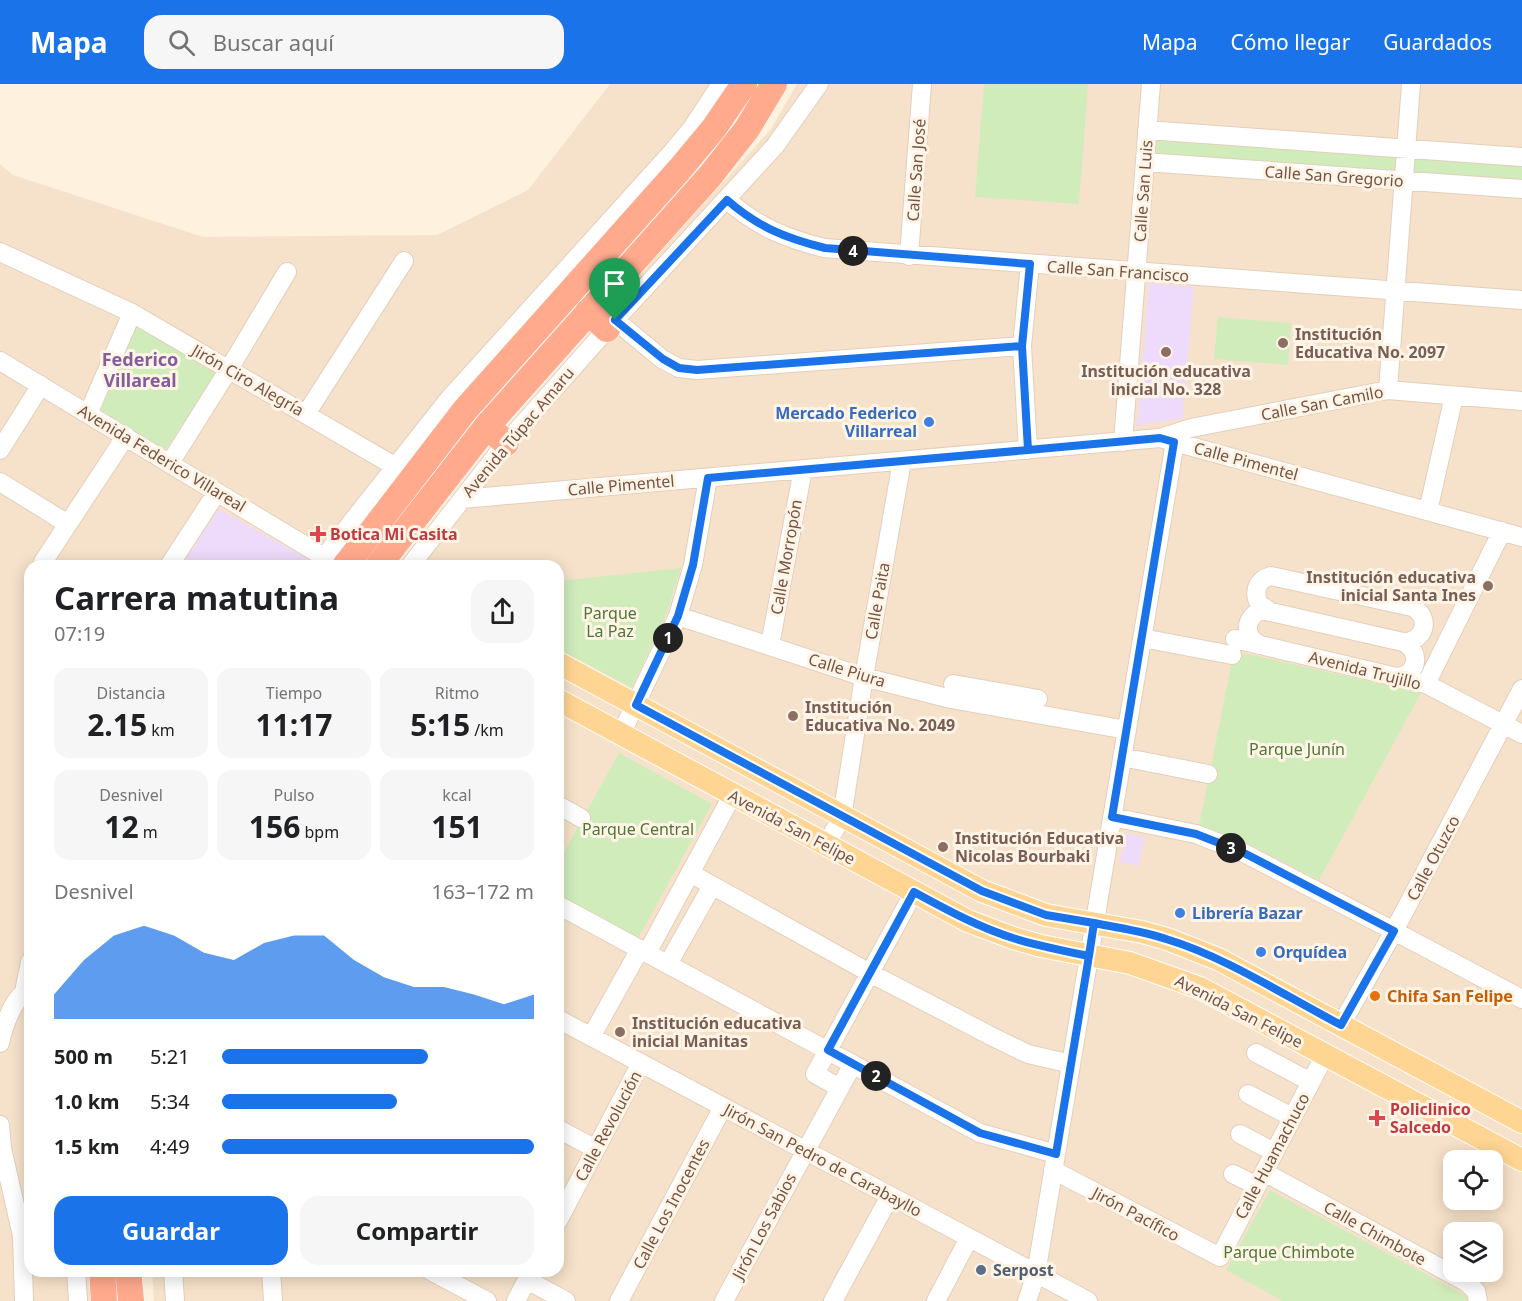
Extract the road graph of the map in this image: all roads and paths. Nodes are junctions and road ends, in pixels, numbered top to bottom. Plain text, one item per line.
1 (721, 84) edge
2 (744, 84) edge
3 (774, 84) edge
4 (819, 84) edge
5 (922, 84) edge
6 (1151, 84) edge
7 (1411, 84) edge
8 (1147, 130) junction
9 (1406, 149) junction
10 (1522, 157) edge
11 (1145, 162) junction
12 (1404, 181) junction
13 (1522, 189) edge
14 (727, 200) junction
15 (624, 218) junction
16 (0, 252) edge
17 (909, 255) junction
18 (404, 261) dead end
19 (1030, 264) junction
20 (287, 272) dead end
21 (1137, 272) junction
22 (1395, 291) junction
23 (1522, 300) edge
24 (588, 312) junction
25 (132, 313) junction
26 (538, 314) junction
27 (611, 324) junction
28 (1022, 346) junction
29 (0, 361) edge
30 (229, 369) junction
31 (41, 385) junction
32 (1388, 390) junction
33 (1454, 396) junction
34 (1522, 400) edge
35 (88, 414) junction
36 (306, 414) junction
37 (487, 426) junction
38 (126, 436) junction
39 (1167, 440) junction
40 (1124, 441) junction
41 (506, 443) junction
42 (0, 450) edge
43 (1028, 450) junction
44 (902, 461) junction
45 (170, 463) junction
46 (396, 467) junction
47 (803, 469) junction
48 (708, 478) junction
49 (0, 482) edge
50 (217, 492) junction
51 (462, 499) junction
52 (1428, 511) junction
53 (68, 524) junction
54 (1502, 531) junction
55 (1522, 537) edge
56 (44, 560) edge
57 (173, 560) edge
58 (332, 560) edge
59 (335, 560) edge
60 (335, 560) edge
61 (383, 560) edge
62 (415, 560) edge
63 (1268, 610) junction
64 (678, 616) junction
65 (1142, 638) junction
66 (1403, 642) junction
67 (770, 645) junction
68 (1260, 645) junction
69 (564, 666) edge
70 (864, 677) junction
71 (1395, 677) junction
72 (953, 684) dead end
73 (1426, 684) junction
74 (1522, 689) edge
75 (564, 702) edge
76 (636, 705) junction
77 (1036, 706) junction
78 (1504, 724) junction
79 (1126, 730) junction
80 (621, 734) junction
81 (1522, 734) edge
82 (1122, 757) junction
83 (1208, 774) dead end
84 (733, 794) junction
85 (564, 808) edge
86 (842, 817) junction
87 (1112, 817) junction
88 (581, 818) dead end
89 (826, 845) junction
90 (690, 873) junction
91 (712, 885) junction
92 (914, 892) junction
93 (564, 908) edge
94 (1094, 923) junction
95 (1394, 931) junction
96 (643, 951) junction
97 (1089, 956) junction
98 (668, 964) junction
99 (870, 973) junction
100 (24, 995) edge
101 (1522, 999) edge
102 (564, 1022) edge
103 (1341, 1025) junction
104 (591, 1036) junction
105 (0, 1043) edge
106 (828, 1050) junction
107 (1256, 1053) dead end
108 (1325, 1055) junction
109 (641, 1064) junction
110 (853, 1064) junction
111 (1071, 1064) junction
112 (1311, 1082) junction
113 (840, 1088) junction
114 (1248, 1094) dead end
115 (723, 1107) junction
116 (1293, 1117) junction
117 (1522, 1122) edge
118 (0, 1125) edge
119 (564, 1132) edge
120 (1240, 1134) dead end
121 (596, 1149) junction
122 (805, 1151) junction
123 (1274, 1152) junction
124 (1522, 1160) edge
125 (1054, 1162) junction
126 (1233, 1174) dead end
127 (1260, 1179) junction
128 (890, 1196) junction
129 (564, 1210) edge
130 (969, 1238) junction
131 (1220, 1257) joint
132 (1036, 1274) junction
133 (76, 1277) edge
134 (102, 1277) edge
135 (129, 1277) edge
136 (173, 1277) edge
137 (272, 1277) edge
138 (442, 1277) edge
139 (529, 1277) edge
140 (533, 1277) edge
141 (275, 1300) edge
142 (24, 1301) edge
143 (78, 1301) edge
144 (104, 1301) edge
145 (131, 1301) edge
146 (175, 1301) edge
147 (487, 1301) edge
148 (516, 1301) edge
149 (566, 1301) edge
150 (619, 1301) edge
151 (724, 1301) edge
152 (834, 1301) edge
153 (936, 1301) edge
154 (1027, 1301) edge
155 (1088, 1301) edge
156 (1478, 1301) edge

1 - 15 street
2 - 15 highway
3 - 24 highway, Avenida Túpac Amaru
4 - 14 street, Avenida Túpac Amaru
5 - 17 street, Calle San José
6 - 8 street, Calle San Luis
7 - 9 street
8 - 9 street, Calle San Gregorio
8 - 11 street, Calle San Luis
9 - 10 street, Calle San Gregorio
9 - 12 street
11 - 12 street, Calle San Gregorio
11 - 21 street, Calle San Luis
12 - 13 street, Calle San Gregorio
12 - 22 street
14 - 17 street, Calle San Francisco
14 - 27 street, Avenida Túpac Amaru
15 - 26 highway
16 - 25 street, Jirón Ciro Alegría
17 - 19 street, Calle San Francisco
18 - 36 street
19 - 21 street, Calle San Francisco
19 - 28 street
20 - 30 street
21 - 22 street, Calle San Francisco
21 - 40 street, Calle San Luis
22 - 23 street, Calle San Francisco
22 - 32 street
24 - 27 highway
24 - 37 highway, Avenida Túpac Amaru
25 - 30 street, Jirón Ciro Alegría
25 - 35 street
26 - 46 street
26 - 59 highway
27 - 28 street
27 - 41 street, Avenida Túpac Amaru
28 - 43 street
29 - 31 street, Avenida Federico Villareal
30 - 36 street, Jirón Ciro Alegría
30 - 45 street
31 - 35 street, Avenida Federico Villareal
31 - 42 street
32 - 33 street, Calle San Camilo
32 - 39 street, Calle San Camilo
33 - 34 street, Calle San Camilo
33 - 52 street
35 - 38 street, Avenida Federico Villareal
36 - 46 street, Jirón Ciro Alegría
37 - 41 highway
37 - 61 highway, Avenida Túpac Amaru
38 - 45 street, Avenida Federico Villareal
38 - 53 street
39 - 40 street, Calle Pimentel
39 - 52 street, Calle Pimentel
39 - 65 street
40 - 43 street, Calle Pimentel
41 - 51 street, Avenida Túpac Amaru
43 - 44 street, Calle Pimentel
44 - 47 street, Calle Pimentel
44 - 70 street, Calle Paita
45 - 50 street, Avenida Federico Villareal
46 - 60 street
47 - 48 street, Calle Pimentel
47 - 67 street, Calle Morropón
48 - 51 street, Calle Pimentel
48 - 64 street
49 - 53 street
50 - 57 street
50 - 58 street, Avenida Federico Villareal
51 - 62 street, Avenida Túpac Amaru
52 - 54 street, Calle Pimentel
53 - 56 street
54 - 55 street, Calle Pimentel
54 - 73 street
63 - 66 street
63 - 66 street
63 - 68 street
64 - 67 street, Calle Piura
64 - 76 street
65 - 68 street, Avenida Trujillo
65 - 79 street
66 - 71 street
67 - 70 street, Calle Piura
68 - 71 street, Avenida Trujillo
69 - 76 main road, Avenida San Felipe
70 - 77 street, Calle Piura
70 - 86 street, Calle Paita
71 - 73 street, Avenida Trujillo
72 - 77 street
73 - 78 street, Avenida Trujillo
74 - 78 street, Calle Otuzco
75 - 80 main road, Avenida San Felipe
76 - 80 street
76 - 86 main road, Avenida San Felipe
77 - 79 street, Calle Piura
78 - 81 street, Avenida Trujillo
78 - 95 street, Calle Otuzco
79 - 82 street
80 - 84 main road, Avenida San Felipe
82 - 83 street
82 - 87 street
84 - 89 main road, Avenida San Felipe
84 - 90 street
85 - 88 street
86 - 89 street, Calle Paita
86 - 94 main road, Avenida San Felipe
87 - 94 street
87 - 95 street
89 - 92 main road, Avenida San Felipe
90 - 91 street
90 - 96 street
91 - 98 street
91 - 99 street
92 - 97 main road, Avenida San Felipe
92 - 99 street
93 - 96 street, Jirón Pacífico
94 - 97 street
94 - 103 main road, Avenida San Felipe
95 - 101 street
95 - 103 street, Calle Otuzco
96 - 98 street, Jirón Pacífico
96 - 104 street
97 - 108 main road, Avenida San Felipe
97 - 111 street
98 - 106 street, Jirón Pacífico
99 - 106 street
99 - 111 street
100 - 105 street
102 - 104 street, Jirón San Pedro de Carabayllo
103 - 117 main road, Avenida San Felipe
104 - 109 street, Jirón San Pedro de Carabayllo
106 - 110 street, Jirón Pacífico
106 - 113 street
107 - 112 street
108 - 112 street, Calle Huamachuco
108 - 124 main road, Avenida San Felipe
109 - 115 street, Jirón San Pedro de Carabayllo
109 - 121 street, Calle Revolución
110 - 113 street, Jirón Los Sabios
110 - 125 street, Jirón Pacífico
111 - 125 street
112 - 116 street, Calle Huamachuco
113 - 122 street, Jirón Los Sabios
114 - 116 street
115 - 122 street, Jirón San Pedro de Carabayllo
115 - 150 street, Calle Los Inocentes
116 - 123 street, Calle Huamachuco
118 - 142 street
119 - 121 street
120 - 123 street
121 - 129 street, Calle Revolución
122 - 128 street, Jirón San Pedro de Carabayllo
122 - 151 street, Jirón Los Sabios
123 - 127 street, Calle Huamachuco
125 - 131 street, Jirón Pacífico
125 - 132 street
126 - 127 street, Calle Chimbote
127 - 131 street, Calle Huamachuco
127 - 156 street, Calle Chimbote
128 - 130 street, Jirón San Pedro de Carabayllo
128 - 152 street
130 - 132 street, Jirón San Pedro de Carabayllo
130 - 153 street
132 - 154 street
132 - 155 street, Jirón San Pedro de Carabayllo
133 - 143 street
134 - 144 highway
135 - 145 highway
136 - 146 street
137 - 141 street
138 - 147 street
139 - 148 street
140 - 149 street

